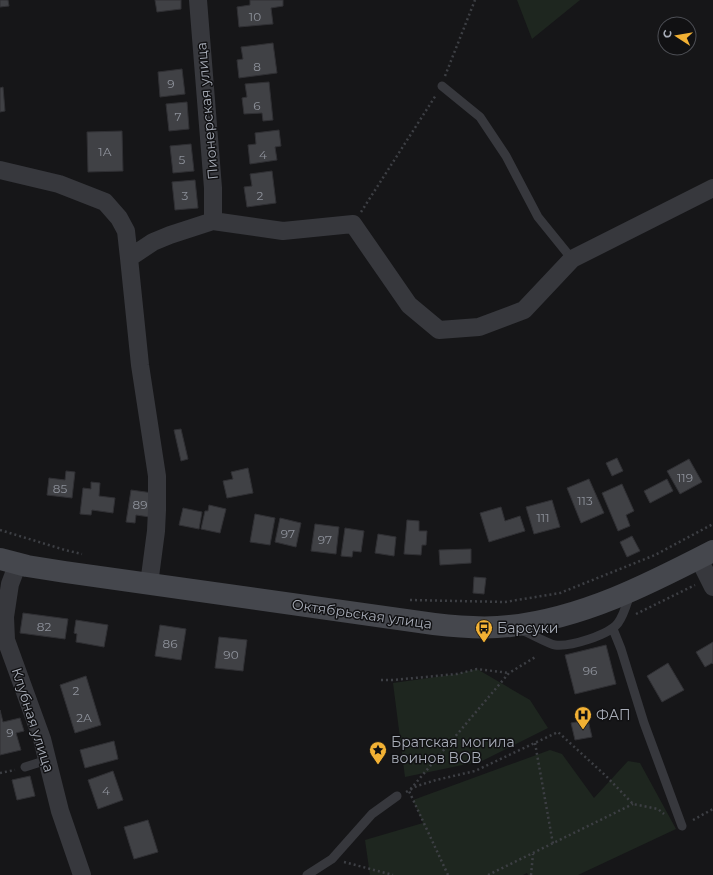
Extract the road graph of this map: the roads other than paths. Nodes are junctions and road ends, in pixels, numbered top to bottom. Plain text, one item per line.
1 (198, 0) edge
2 (442, 86) road end
3 (0, 170) edge
4 (713, 188) edge
5 (213, 221) junction
6 (129, 258) junction
7 (572, 259) junction
8 (706, 555) edge
9 (9, 561) edge
10 (149, 584) junction
11 (704, 585) edge
12 (631, 591) junction
13 (509, 626) junction
14 (613, 629) junction
15 (47, 760) junction
16 (25, 767) dead end
17 (397, 796) road end
18 (682, 826) road end
19 (82, 875) edge
20 (307, 875) edge

1 - 5 street, Пионерская улица
2 - 7 lane
3 - 6 street
4 - 7 street
5 - 6 street
5 - 7 street
6 - 10 street
8 - 11 street
8 - 12 main road, Октябрьская улица
9 - 10 main road, Октябрьская улица
9 - 15 street, Клубная улица
10 - 13 main road, Октябрьская улица
12 - 13 main road, Октябрьская улица
12 - 14 lane
13 - 14 lane
14 - 18 lane
15 - 16 lane
15 - 19 street, Клубная улица
17 - 20 lane

